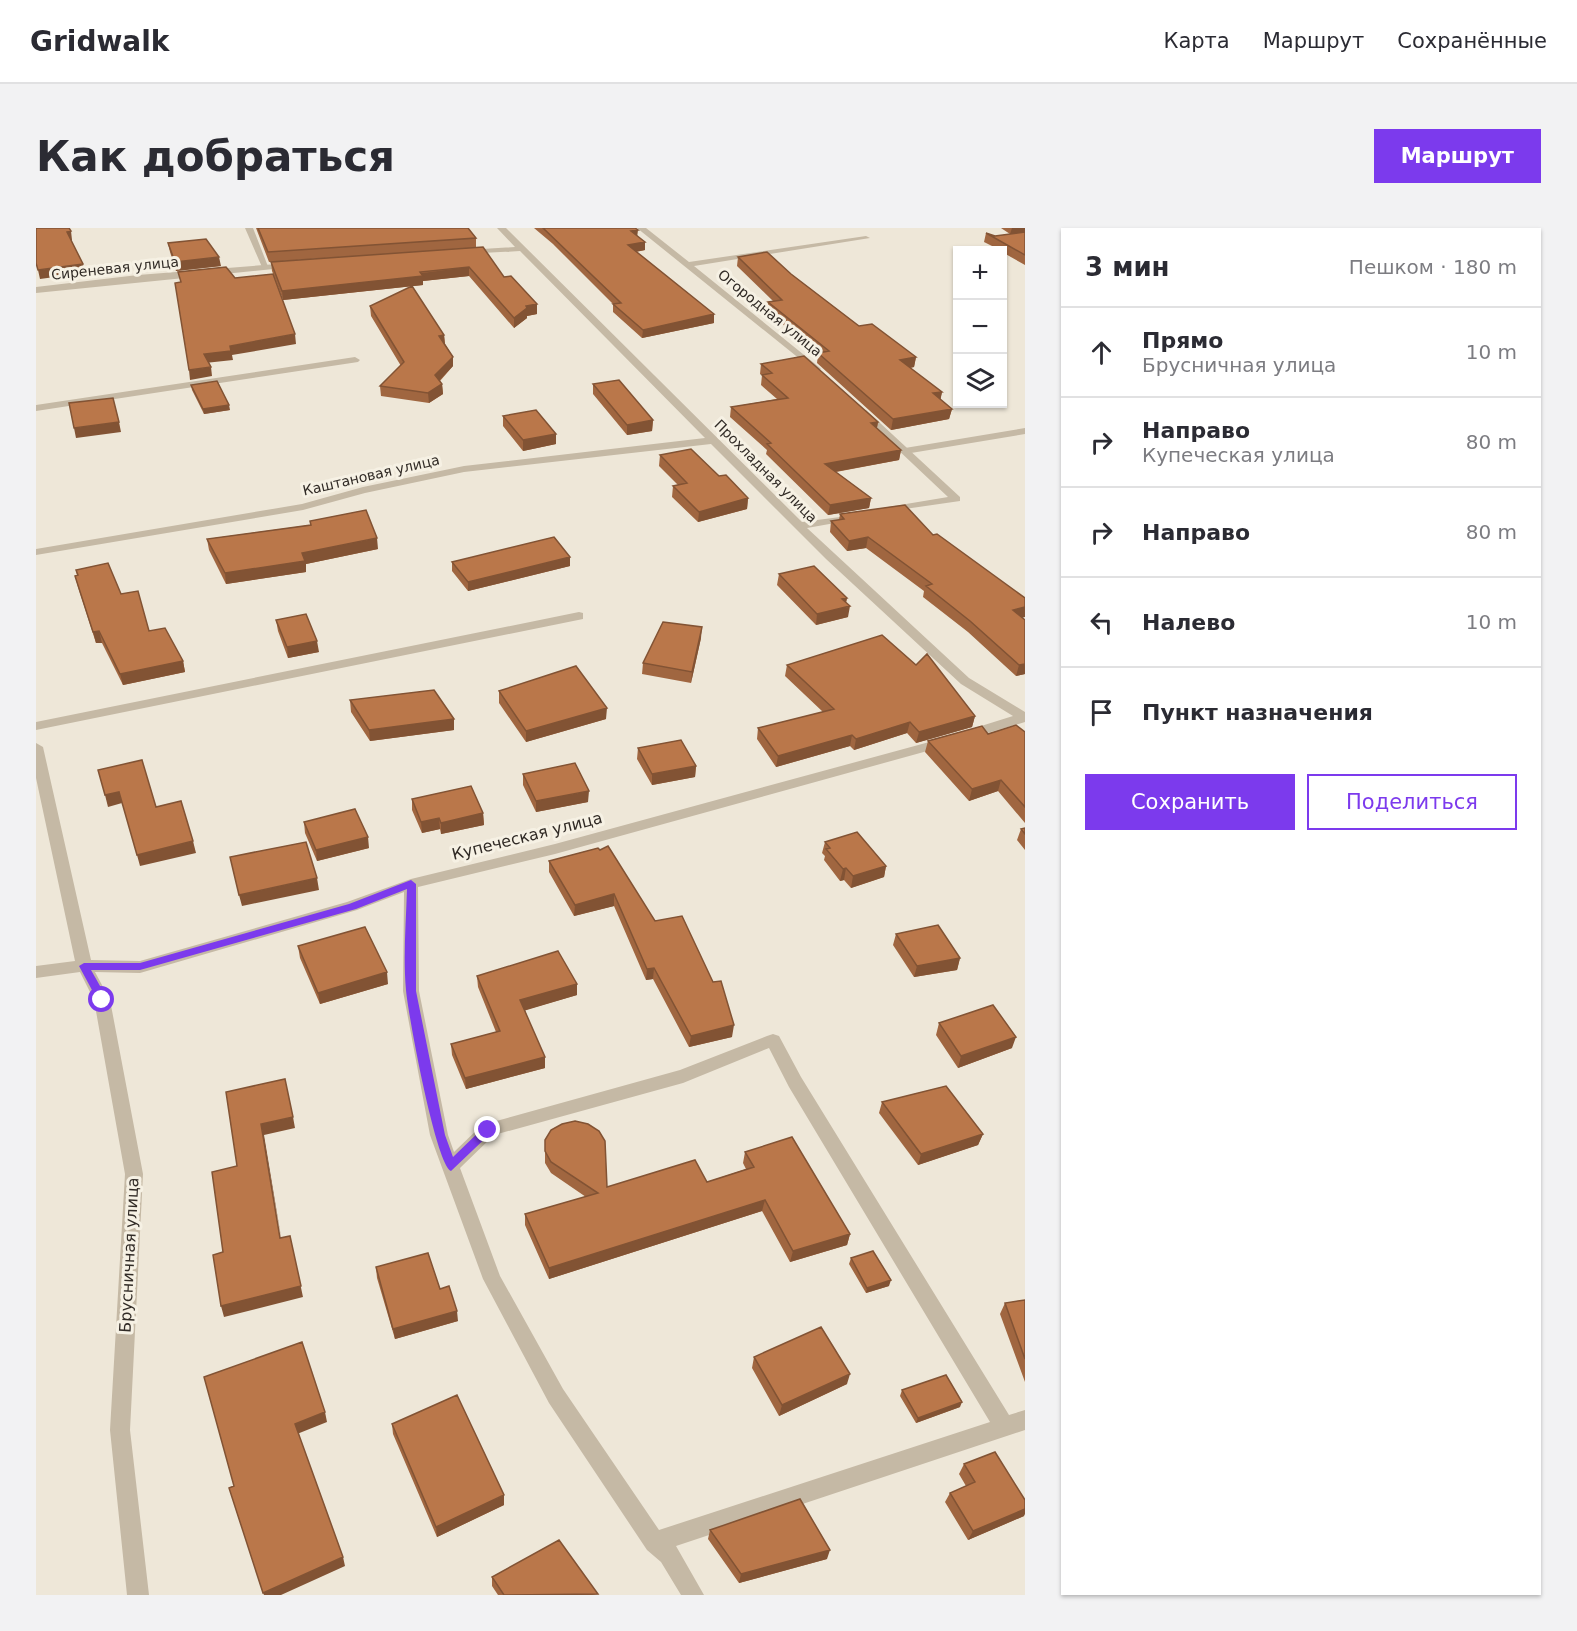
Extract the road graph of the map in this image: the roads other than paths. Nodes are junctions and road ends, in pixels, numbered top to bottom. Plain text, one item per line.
1 (249, 228) edge
2 (501, 228) edge
3 (641, 228) edge
4 (866, 238) dead end
5 (519, 249) junction
6 (451, 253) edge
7 (301, 264) edge
8 (687, 265) junction
9 (266, 267) junction
10 (36, 290) edge
11 (355, 360) dead end
12 (820, 372) edge
13 (854, 404) edge
14 (36, 408) edge
15 (1025, 431) edge
16 (714, 440) junction
17 (905, 452) junction
18 (800, 526) junction
19 (36, 552) edge
20 (579, 616) dead end
21 (1025, 718) edge
22 (36, 726) edge
23 (36, 747) edge
24 (411, 884) junction
25 (84, 966) junction
26 (36, 972) edge
27 (451, 1166) junction
28 (1025, 1420) edge
29 (1005, 1427) junction
30 (655, 1542) junction
31 (138, 1595) edge
32 (693, 1595) edge

1 - 9 street
2 - 5 street, Прохладная улица
3 - 8 street, Огородная улица
4 - 8 street
5 - 6 street
5 - 16 street, Прохладная улица
7 - 9 street, Сиреневая улица
8 - 12 street, Огородная улица
9 - 10 street, Сиреневая улица
11 - 14 street
13 - 17 street
15 - 17 street
16 - 18 street, Прохладная улица
16 - 19 street, Каштановая улица
17 - 18 street
18 - 21 street, Прохладная улица
20 - 22 street
21 - 24 street, Купеческая улица
23 - 25 street, Брусничная улица
24 - 25 street, Купеческая улица
24 - 27 street
25 - 26 street, Купеческая улица
25 - 31 street, Брусничная улица
27 - 29 street
27 - 30 street
28 - 29 street
29 - 30 street
30 - 32 street

